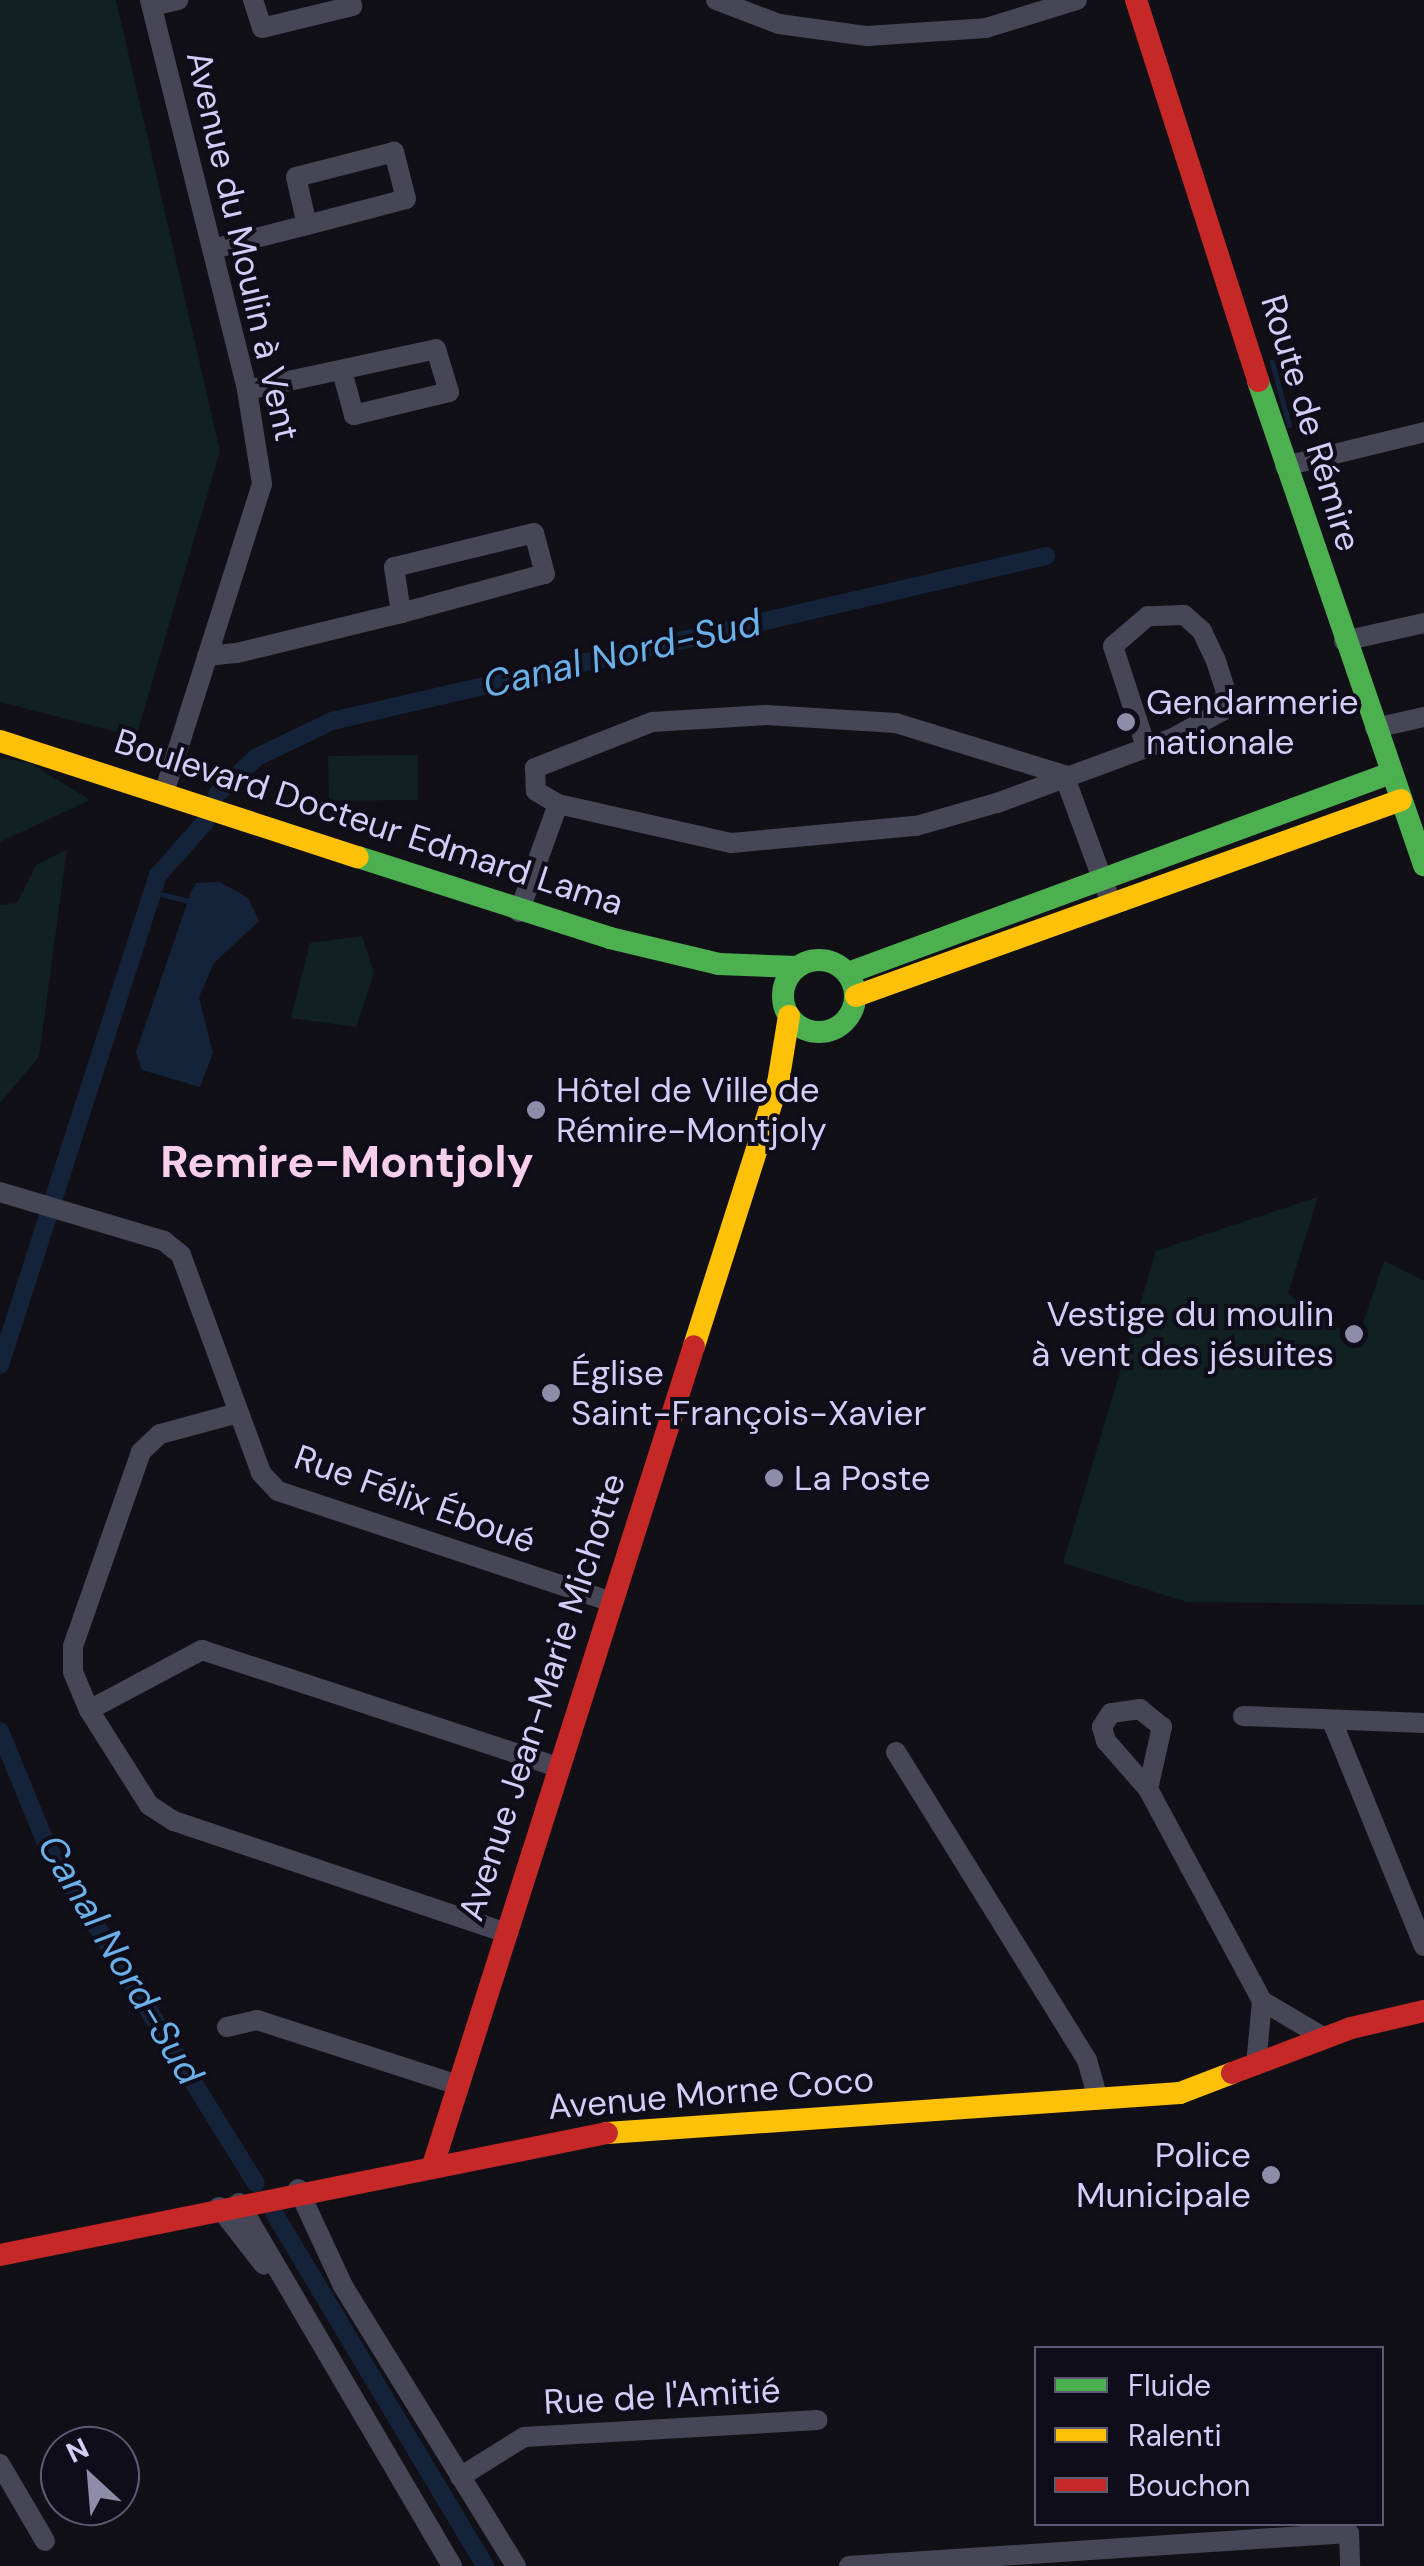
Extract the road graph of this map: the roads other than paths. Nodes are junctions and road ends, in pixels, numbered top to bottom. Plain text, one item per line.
1 (178, 0) edge
2 (252, 0) edge
3 (350, 0) edge
4 (716, 0) edge
5 (1077, 0) edge
6 (1136, 0) edge
7 (151, 3) edge
8 (307, 225) junction
9 (213, 250) junction
10 (342, 372) junction
11 (248, 390) junction
12 (1424, 432) edge
13 (1286, 466) junction
14 (401, 613) junction
15 (1424, 623) edge
16 (1344, 641) junction
17 (207, 656) junction
18 (1424, 717) edge
19 (1375, 728) junction
20 (0, 740) edge
21 (1146, 748) junction
22 (1390, 773) junction
23 (1064, 775) junction
24 (164, 793) junction
25 (1400, 800) junction
26 (558, 804) junction
27 (1424, 865) edge
28 (1103, 880) junction
29 (1112, 903) junction
30 (519, 912) junction
31 (718, 964) junction
32 (798, 967) junction
33 (852, 985) junction
34 (786, 1007) junction
35 (826, 1031) junction
36 (778, 1084) junction
37 (0, 1192) edge
38 (238, 1413) junction
39 (611, 1602) junction
40 (90, 1710) junction
41 (1243, 1716) dead end
42 (1332, 1721) junction
43 (1424, 1723) edge
44 (896, 1752) dead end
45 (558, 1767) junction
46 (1148, 1788) dead end
47 (503, 1932) junction
48 (1424, 1946) edge
49 (1262, 2001) junction
50 (1424, 2012) edge
51 (227, 2027) dead end
52 (1322, 2037) junction
53 (1256, 2065) junction
54 (455, 2084) junction
55 (1098, 2099) junction
56 (434, 2162) junction
57 (298, 2189) junction
58 (229, 2205) junction
59 (0, 2254) edge
60 (818, 2420) dead end
61 (0, 2464) edge
62 (460, 2477) junction
63 (45, 2541) dead end
64 (1138, 2557) edge
65 (1003, 2562) edge
66 (452, 2566) edge
67 (516, 2566) edge
68 (854, 2566) edge
69 (1350, 2566) edge

1 - 7 street
2 - 3 street
4 - 5 street
6 - 13 street, Route de Rémire
7 - 9 street, Avenue du Moulin à Vent
8 - 8 street
8 - 9 street
9 - 11 street, Avenue du Moulin à Vent
10 - 10 street
10 - 11 street
11 - 17 street, Avenue du Moulin à Vent
12 - 13 street
13 - 16 street, Route de Rémire
14 - 14 street
14 - 17 street
15 - 16 street
16 - 19 street, Route de Rémire
17 - 24 street, Avenue du Moulin à Vent
18 - 19 street
19 - 22 street, Route de Rémire
20 - 24 street, Boulevard Docteur Edmard Lama
21 - 21 street
21 - 23 street
22 - 25 street, Route de Rémire
22 - 28 street
23 - 26 street
23 - 26 street
23 - 28 street
24 - 30 street, Boulevard Docteur Edmard Lama
25 - 27 street, Route de Rémire
25 - 29 street
26 - 30 street
28 - 29 street
28 - 33 street
29 - 33 street
30 - 31 street, Boulevard Docteur Edmard Lama
31 - 32 street, Boulevard Docteur Edmard Lama
31 - 34 street, Boulevard Docteur Edmard Lama
32 - 33 street
32 - 34 street
33 - 35 street
34 - 35 street
34 - 36 street, Avenue Jean-Marie Michotte
35 - 36 street, Avenue Jean-Marie Michotte
36 - 39 street, Avenue Jean-Marie Michotte
37 - 38 street, Rue Félix Éboué
38 - 39 street, Rue Félix Éboué
38 - 40 street
39 - 45 street, Avenue Jean-Marie Michotte
40 - 45 street
40 - 47 street
41 - 42 street
42 - 43 street
42 - 48 street
44 - 55 street
45 - 47 street, Avenue Jean-Marie Michotte
46 - 49 street
47 - 54 street, Avenue Jean-Marie Michotte
49 - 52 street
49 - 53 street
50 - 52 street, Avenue Morne Coco
51 - 54 street
52 - 53 street, Avenue Morne Coco
53 - 55 street, Avenue Morne Coco
54 - 56 street, Avenue Jean-Marie Michotte
55 - 56 street, Avenue Morne Coco
56 - 57 street, Avenue Morne Coco
57 - 58 street, Avenue Morne Coco
57 - 62 street
58 - 59 street, Avenue Morne Coco
58 - 66 street
60 - 62 street, Rue de l'Amitié
61 - 63 street
62 - 67 street
64 - 65 street
64 - 69 street
65 - 68 street

